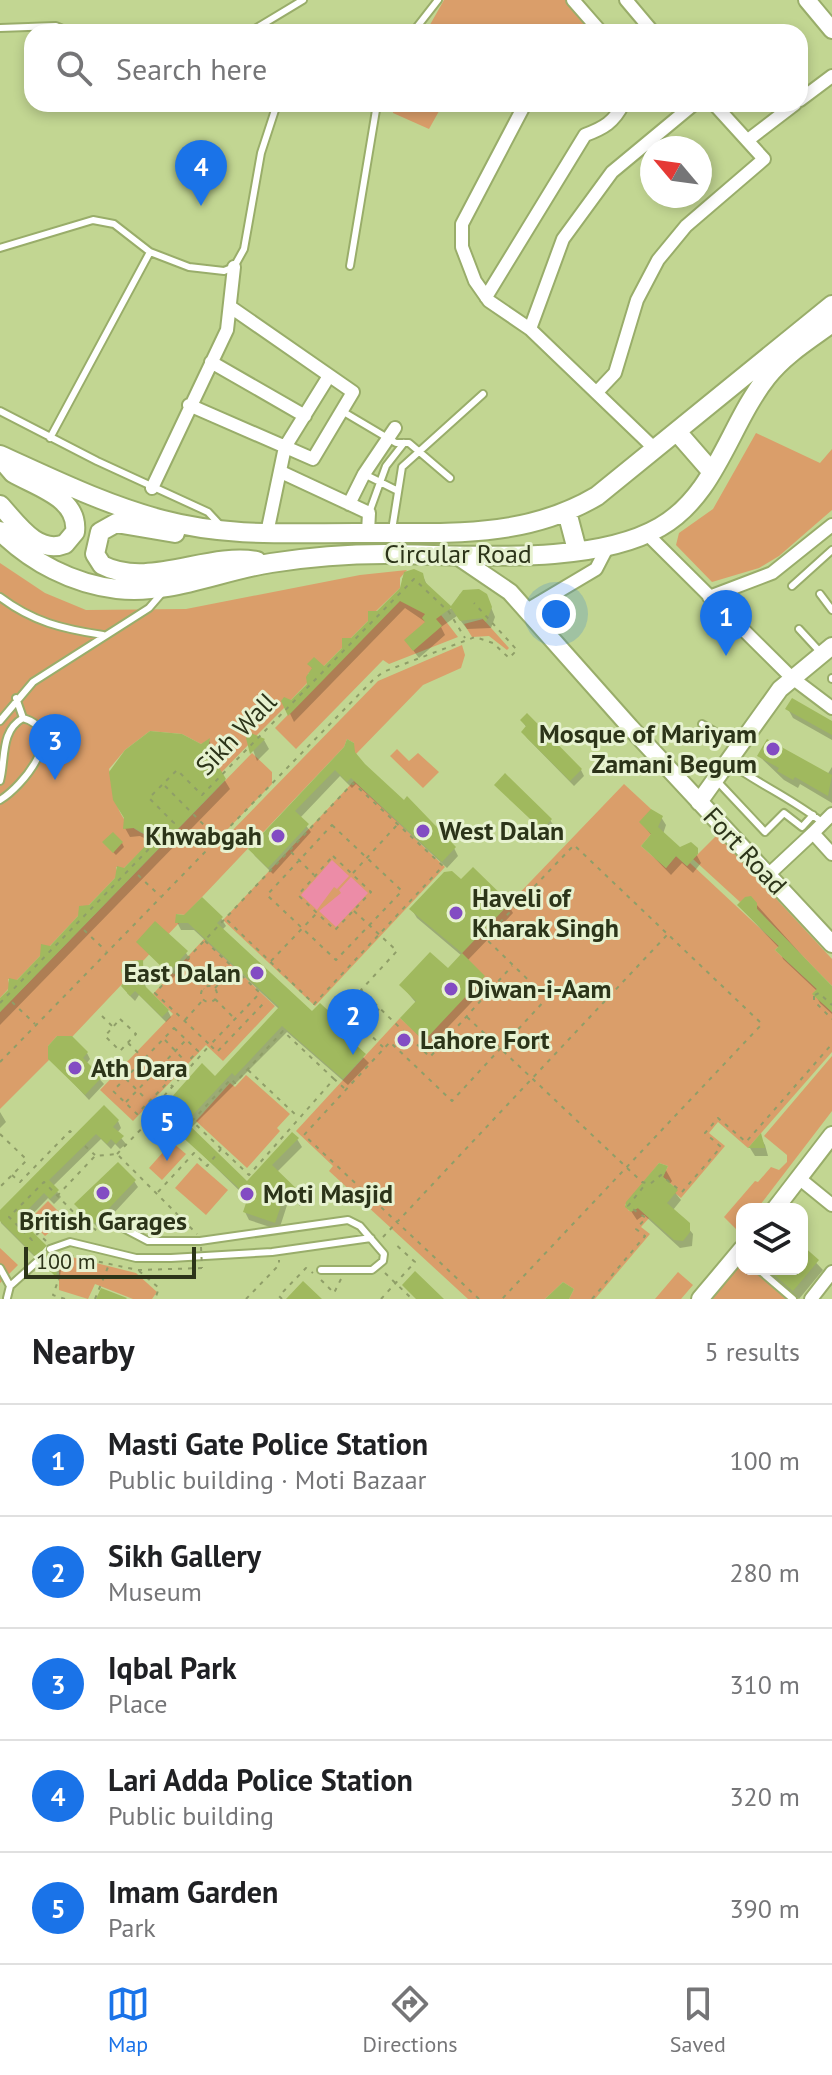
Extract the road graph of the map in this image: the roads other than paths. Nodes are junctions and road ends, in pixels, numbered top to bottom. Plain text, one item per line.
1 (303, 0) edge
2 (438, 0) edge
3 (573, 0) edge
4 (626, 0) edge
5 (807, 0) edge
6 (263, 24) edge
7 (419, 24) edge
8 (594, 24) edge
9 (646, 24) edge
10 (24, 27) edge
11 (0, 28) edge
12 (832, 30) edge
13 (832, 76) edge
14 (808, 94) edge
15 (274, 112) edge
16 (376, 112) edge
17 (521, 112) edge
18 (619, 112) edge
19 (684, 112) edge
20 (722, 112) edge
21 (785, 112) edge
22 (748, 140) junction
23 (0, 248) edge
24 (150, 252) junction
25 (350, 266) dead end
26 (234, 267) junction
27 (486, 297) junction
28 (832, 305) edge
29 (232, 308) junction
30 (832, 323) edge
31 (530, 329) junction
32 (211, 362) junction
33 (329, 376) junction
34 (597, 392) junction
35 (483, 394) dead end
36 (189, 405) junction
37 (0, 411) edge
38 (342, 411) junction
39 (305, 416) junction
40 (392, 433) junction
41 (678, 433) junction
42 (50, 438) junction
43 (404, 443) junction
44 (285, 447) junction
45 (656, 450) junction
46 (418, 451) junction
47 (0, 456) edge
48 (281, 472) junction
49 (712, 472) junction
50 (364, 474) junction
51 (450, 478) dead end
52 (380, 482) junction
53 (152, 488) junction
54 (398, 491) junction
55 (349, 504) junction
56 (0, 505) edge
57 (567, 512) junction
58 (369, 513) junction
59 (832, 525) edge
60 (0, 531) edge
61 (220, 532) junction
62 (368, 532) junction
63 (267, 533) junction
64 (392, 534) junction
65 (647, 534) junction
66 (609, 544) junction
67 (577, 550) junction
68 (832, 550) edge
69 (456, 555) junction
70 (267, 563) junction
71 (792, 586) dead end
72 (166, 588) junction
73 (820, 594) dead end
74 (0, 597) edge
75 (709, 597) junction
76 (527, 610) junction
77 (832, 610) edge
78 (799, 629) dead end
79 (103, 635) junction
80 (827, 650) edge
81 (791, 677) junction
82 (16, 698) junction
83 (832, 708) edge
84 (23, 718) junction
85 (0, 721) edge
86 (702, 724) dead end
87 (739, 746) junction
88 (728, 762) junction
89 (715, 779) junction
90 (0, 781) edge
91 (0, 800) edge
92 (699, 802) junction
93 (823, 817) edge
94 (813, 833) junction
95 (832, 854) edge
96 (767, 876) junction
97 (832, 944) edge
98 (832, 1135) edge
99 (800, 1179) junction
100 (780, 1203) edge
101 (832, 1205) edge
102 (110, 1221) road end
103 (374, 1240) junction
104 (51, 1248) road end
105 (736, 1258) edge
106 (39, 1260) dead end
107 (0, 1268) edge
108 (321, 1270) dead end
109 (832, 1272) edge
110 (765, 1275) edge
111 (10, 1286) junction
112 (7, 1298) edge
113 (700, 1299) edge
114 (793, 1299) edge
115 (811, 1299) edge

1 - 6 lane
2 - 7 lane
3 - 8 street
4 - 9 street
5 - 12 street
10 - 11 lane
13 - 14 street
15 - 26 lane
16 - 25 lane
17 - 27 street
18 - 27 street
19 - 31 street
20 - 22 street
21 - 22 street
22 - 34 street
23 - 24 lane
24 - 26 lane
24 - 42 lane
26 - 29 street
27 - 31 street
28 - 41 main road, Circular Road
29 - 32 street
29 - 33 street
30 - 49 main road, Circular Road
31 - 34 street
32 - 36 street
32 - 39 street
33 - 38 street
33 - 39 street
34 - 45 street
35 - 46 lane
36 - 44 street
36 - 53 street
37 - 42 lane
38 - 40 lane
38 - 44 street
39 - 44 street
40 - 43 lane
40 - 50 street
41 - 45 main road, Circular Road
41 - 49 main road
42 - 53 lane
43 - 46 lane
43 - 52 lane
44 - 48 street
45 - 57 main road, Circular Road
46 - 51 lane
46 - 54 lane
47 - 56 main road
47 - 61 main road, Circular Road
48 - 55 street
48 - 63 street
49 - 65 main road, Circular Road
50 - 52 lane
50 - 55 street
52 - 54 lane
52 - 58 lane
53 - 61 lane
54 - 64 lane
55 - 58 street
57 - 64 main road, Circular Road
57 - 67 main road
58 - 62 street
59 - 75 street
60 - 72 main road, Circular Road
61 - 63 main road, Circular Road
61 - 70 main road
62 - 63 main road, Circular Road
62 - 64 main road, Circular Road
65 - 66 main road, Circular Road
65 - 75 street
66 - 67 main road, Circular Road
66 - 76 street
67 - 69 main road, Circular Road
68 - 71 lane
69 - 70 main road, Circular Road
69 - 76 street, Fort Road
70 - 72 main road, Circular Road
72 - 79 lane
73 - 77 lane
74 - 79 lane
75 - 81 street
76 - 92 street, Fort Road
78 - 80 lane
79 - 82 lane
80 - 81 street
81 - 83 street
81 - 87 street
82 - 84 lane
82 - 85 lane
84 - 90 lane
84 - 91 lane
86 - 87 lane
87 - 88 street
88 - 89 street
88 - 93 lane
89 - 92 street
89 - 93 lane
92 - 96 street, Fort Road
93 - 94 street
94 - 95 street
94 - 96 street
96 - 97 street, Fort Road
98 - 99 street
99 - 100 street
99 - 101 street
102 - 103 lane
103 - 104 lane
103 - 108 lane
105 - 113 street
106 - 111 lane
107 - 111 lane
109 - 115 street
110 - 114 lane
111 - 112 lane

